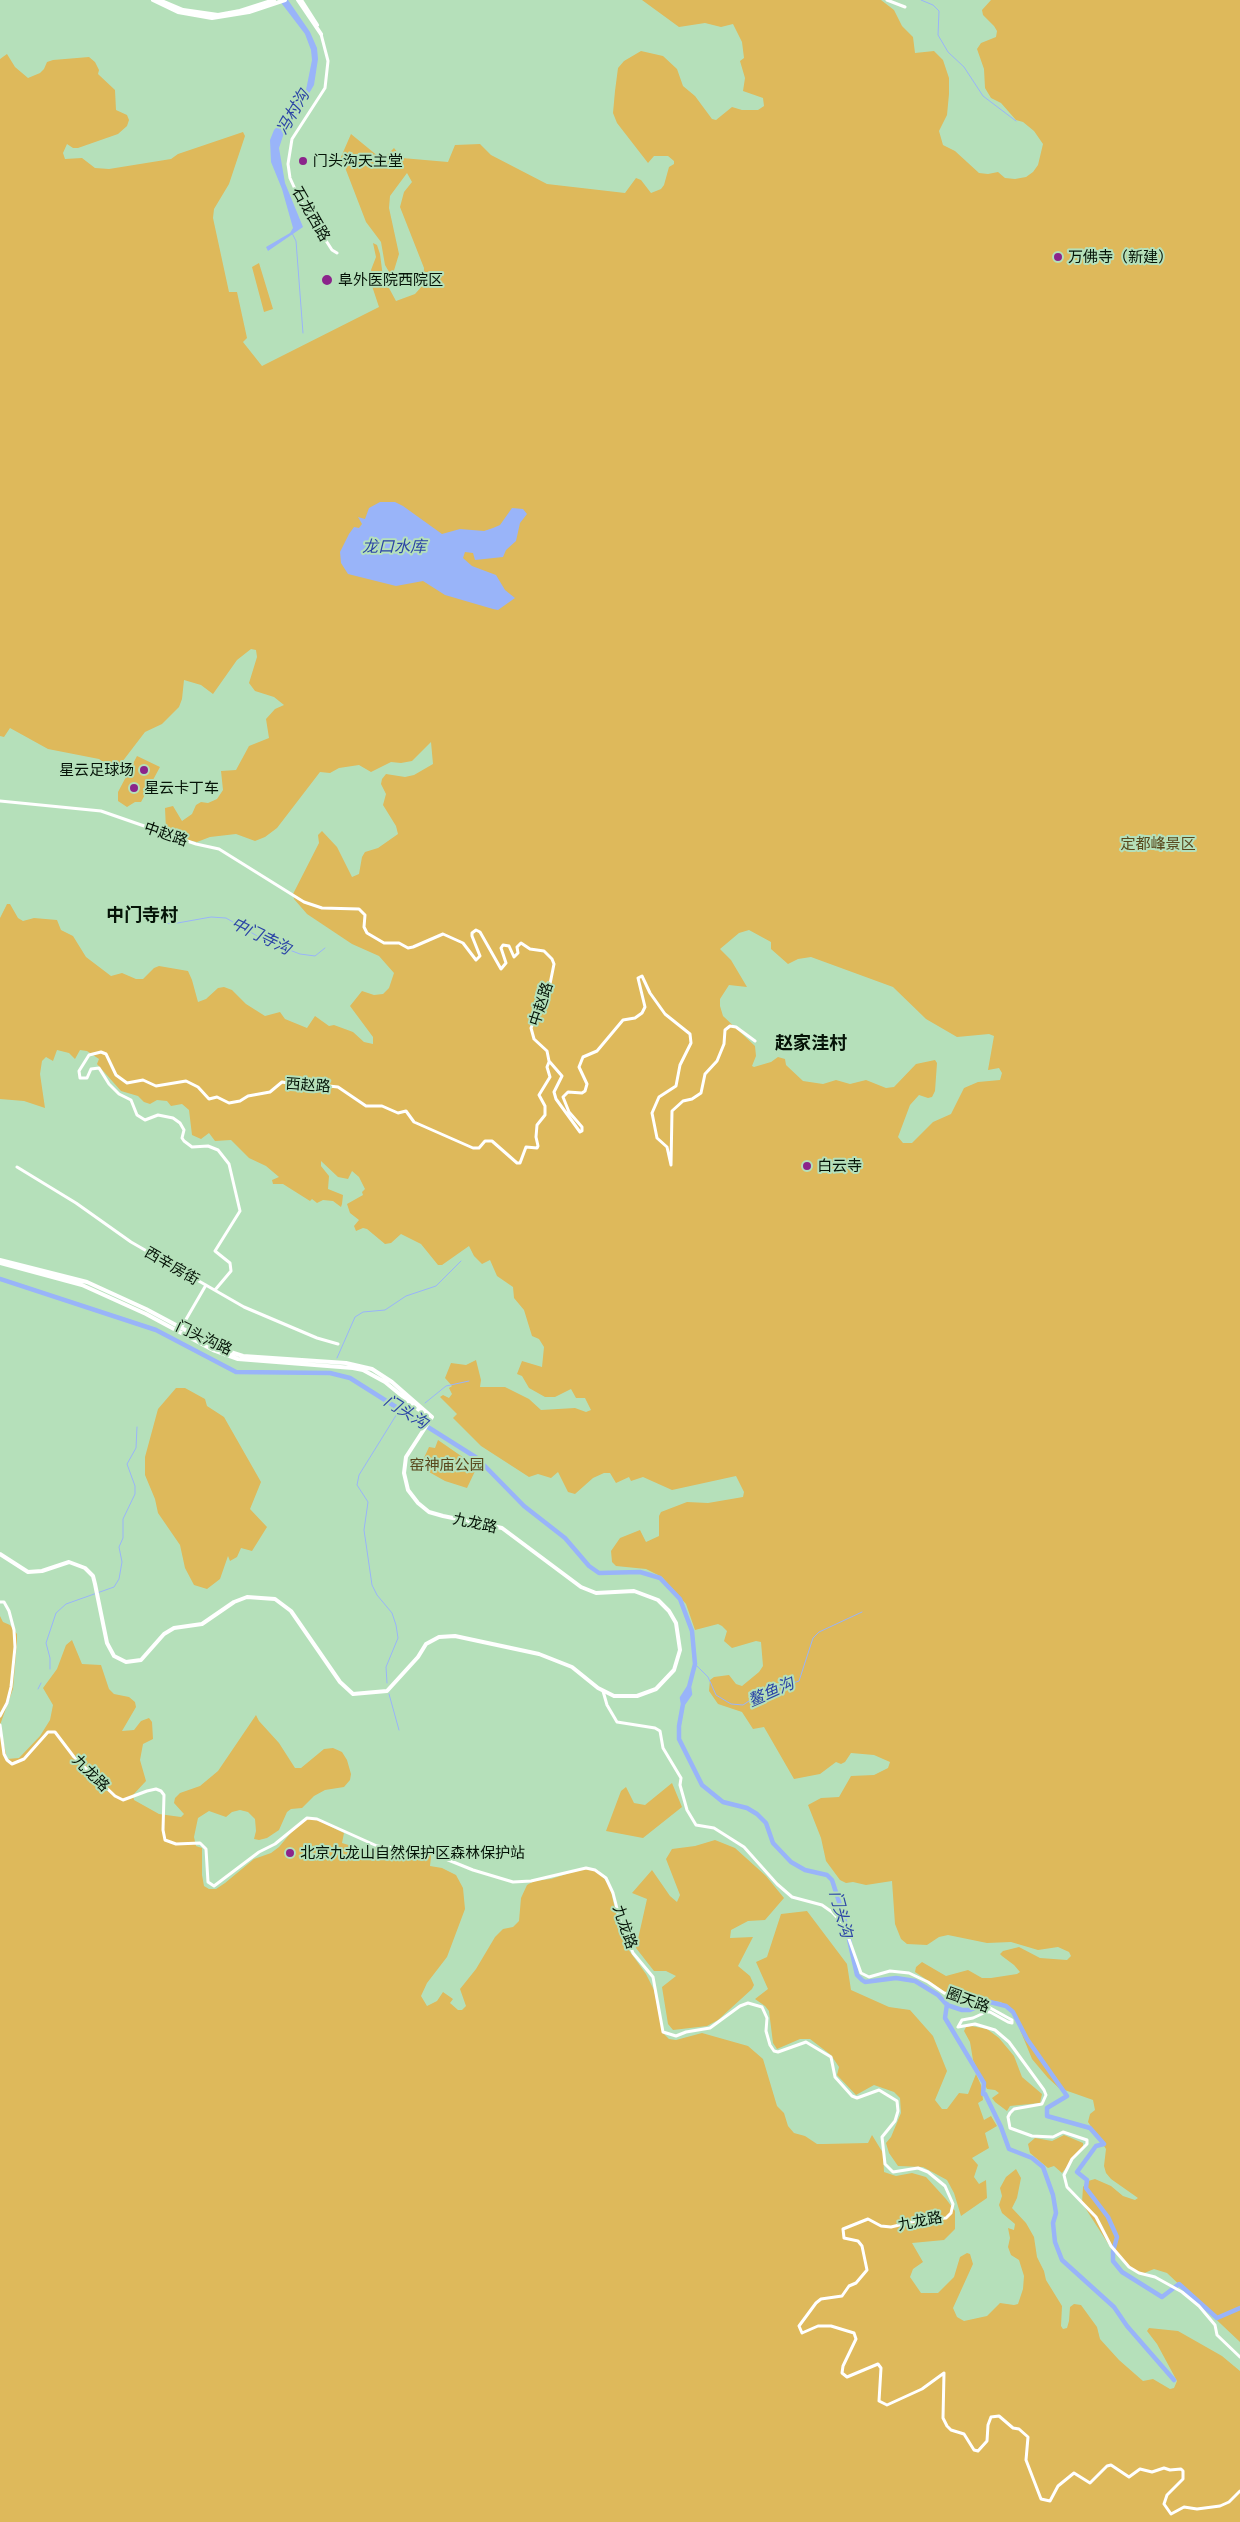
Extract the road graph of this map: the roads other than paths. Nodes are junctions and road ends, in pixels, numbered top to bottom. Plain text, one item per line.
1 (153, 0) edge
2 (159, 0) edge
3 (285, 0) edge
4 (300, 0) edge
5 (887, 0) edge
6 (276, 1) edge
7 (905, 7) dead end
8 (321, 34) joint
9 (337, 253) dead end
10 (0, 800) edge
11 (755, 1041) dead end
12 (549, 1061) junction
13 (17, 1167) dead end
14 (0, 1262) edge
15 (206, 1285) junction
16 (215, 1290) junction
17 (181, 1328) junction
18 (338, 1344) dead end
19 (430, 1419) junction
20 (0, 1554) edge
21 (0, 1602) edge
22 (603, 1691) junction
23 (0, 1716) edge
24 (0, 1724) edge
25 (1240, 2357) edge
26 (1240, 2492) edge

1 - 6 main road
2 - 6 main road
3 - 6 main road
4 - 8 main road, 石龙西路
5 - 7 street
8 - 9 street, 石龙西路
10 - 12 street, 中赵路
11 - 12 street, 中赵路
12 - 16 street, 西赵路
13 - 15 street, 西辛房街
14 - 17 main road, 门头沟路
14 - 19 main road, 门头沟路
15 - 16 street, 西辛房街
15 - 17 street
16 - 18 street, 西辛房街
17 - 19 main road, 门头沟路
19 - 22 main road, 九龙路
20 - 22 main road, 九龙路
21 - 23 street
22 - 25 street, 圈天路
24 - 26 street, 九龙路

